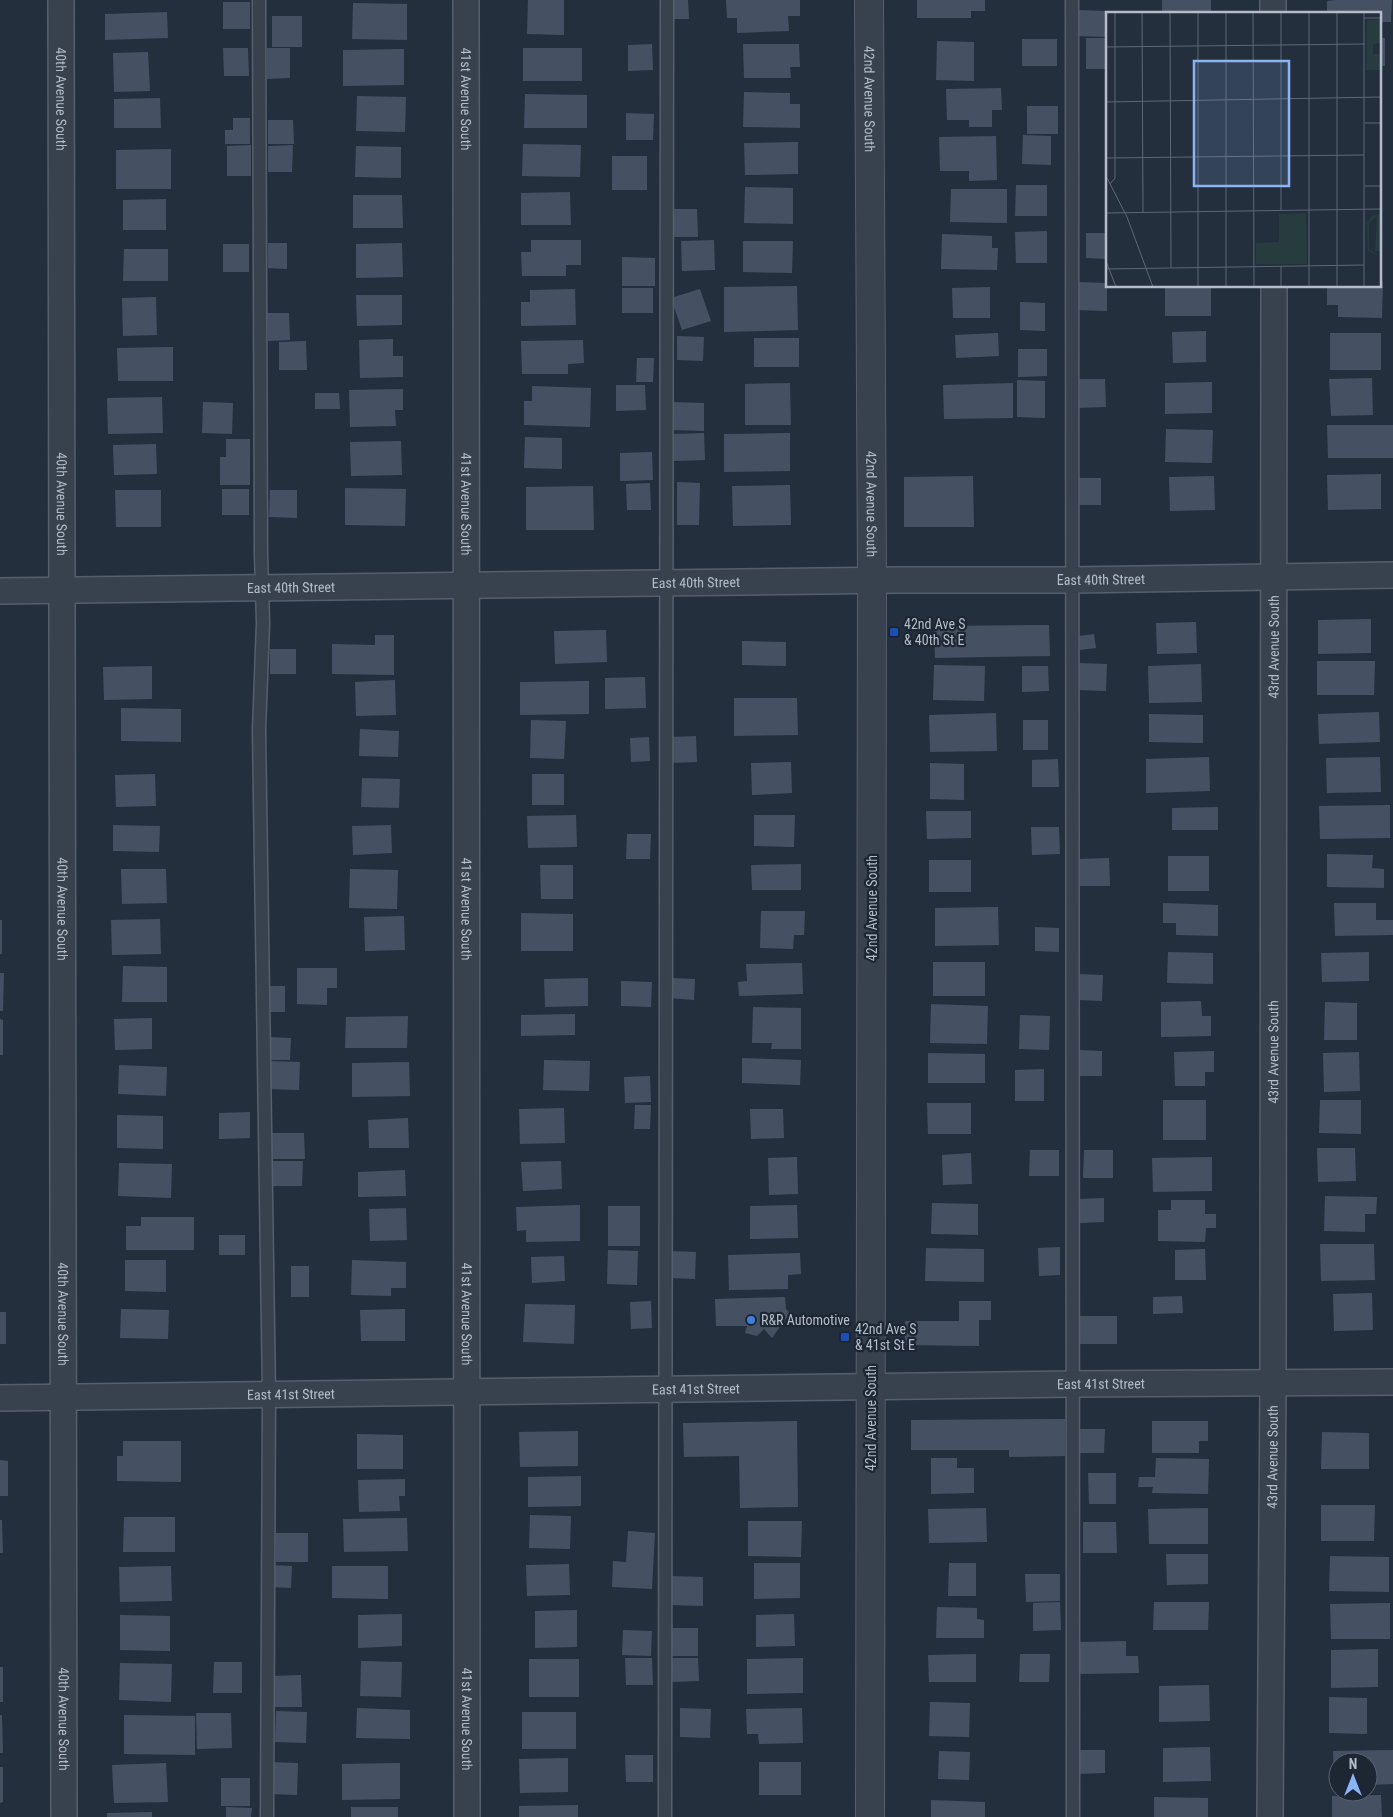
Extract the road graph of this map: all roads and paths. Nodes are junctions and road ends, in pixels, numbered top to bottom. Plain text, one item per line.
1 (61, 0) edge
2 (259, 0) edge
3 (466, 0) edge
4 (667, 0) edge
5 (869, 0) edge
6 (1072, 0) edge
7 (1274, 288) edge
8 (1393, 575) edge
9 (1274, 576) junction
10 (872, 580) junction
11 (1073, 580) junction
12 (668, 583) junction
13 (467, 585) junction
14 (262, 588) junction
15 (62, 590) junction
16 (0, 591) edge
17 (1393, 1382) edge
18 (1274, 1383) junction
19 (1072, 1384) junction
20 (871, 1388) junction
21 (664, 1390) junction
22 (466, 1392) junction
23 (269, 1395) junction
24 (0, 1398) edge
25 (64, 1398) junction
26 (64, 1817) edge
27 (267, 1817) edge
28 (467, 1817) edge
29 (665, 1817) edge
30 (870, 1817) edge
31 (1073, 1817) edge
32 (1270, 1817) edge

1 - 15 street, 40th Avenue South
2 - 14 lane
3 - 13 street, 41st Avenue South
4 - 12 lane
5 - 10 street, 42nd Avenue South
6 - 11 lane
7 - 9 street, 43rd Avenue South
8 - 9 street, East 40th Street
9 - 11 street, East 40th Street
9 - 18 street, 43rd Avenue South
10 - 11 street, East 40th Street
10 - 12 street, East 40th Street
10 - 20 street, 42nd Avenue South
11 - 19 lane
12 - 13 street, East 40th Street
12 - 21 lane
13 - 14 street, East 40th Street
13 - 22 street, 41st Avenue South
14 - 15 street, East 40th Street
14 - 23 lane
15 - 16 street, East 40th Street
15 - 25 street, 40th Avenue South
17 - 18 street, East 41st Street
18 - 19 street, East 41st Street
18 - 32 street, 43rd Avenue South
19 - 20 street, East 41st Street
19 - 31 lane
20 - 21 street, East 41st Street
20 - 30 street, 42nd Avenue South
21 - 22 street, East 41st Street
21 - 29 lane
22 - 23 street, East 41st Street
22 - 28 street, 41st Avenue South
23 - 25 street, East 41st Street
23 - 27 lane
24 - 25 street, East 41st Street
25 - 26 street, 40th Avenue South

